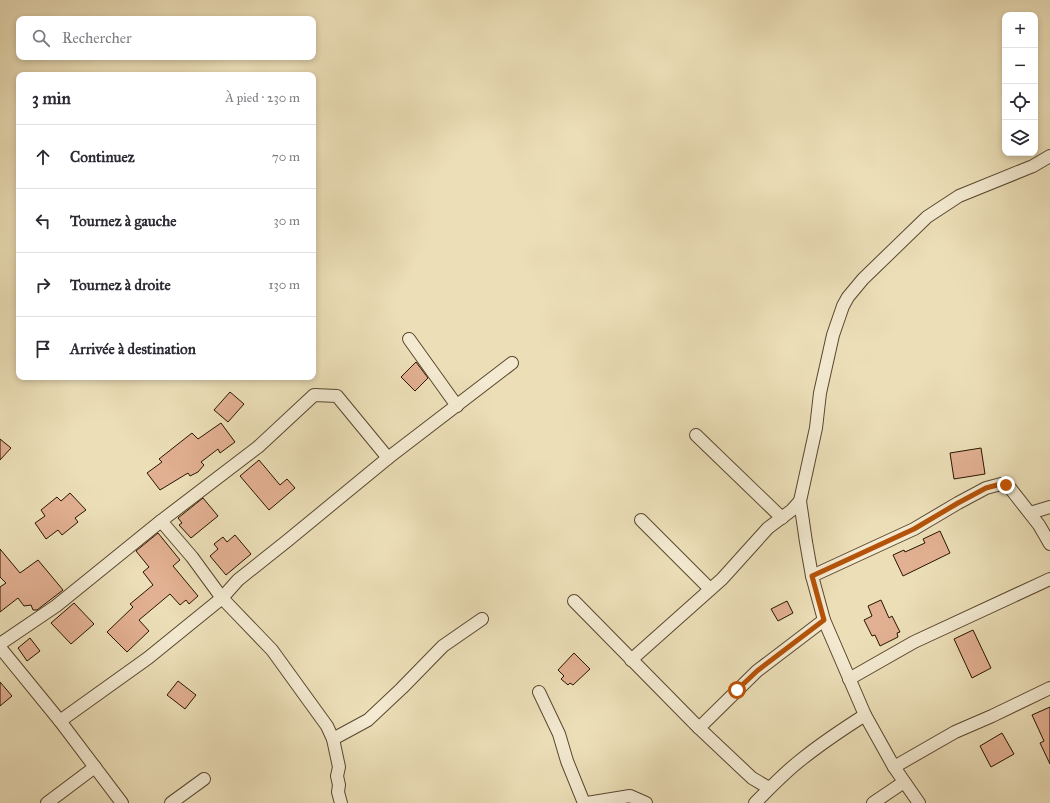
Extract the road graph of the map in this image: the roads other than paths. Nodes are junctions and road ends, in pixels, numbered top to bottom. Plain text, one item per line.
1 (1050, 156) edge
2 (409, 339) dead end
3 (512, 363) dead end
4 (457, 406) junction
5 (696, 435) dead end
6 (388, 458) junction
7 (800, 500) junction
8 (1050, 507) edge
9 (1030, 513) junction
10 (782, 518) junction
11 (641, 520) dead end
12 (161, 521) junction
13 (1050, 544) edge
14 (812, 576) junction
15 (1050, 579) edge
16 (710, 589) junction
17 (222, 598) junction
18 (574, 601) dead end
19 (482, 619) dead end
20 (824, 620) junction
21 (0, 645) edge
22 (630, 660) junction
23 (849, 679) junction
24 (1050, 688) edge
25 (539, 692) dead end
26 (865, 714) junction
27 (60, 722) junction
28 (699, 728) junction
29 (333, 739) junction
30 (95, 767) junction
31 (894, 767) junction
32 (204, 780) dead end
33 (904, 782) junction
34 (768, 788) junction
35 (47, 803) edge
36 (122, 803) edge
37 (171, 803) edge
38 (341, 803) edge
39 (584, 803) edge
40 (587, 803) edge
41 (646, 803) edge
42 (755, 803) edge
43 (874, 803) edge
44 (919, 803) edge

1 - 7 street
2 - 4 street
3 - 4 street
4 - 6 street
5 - 10 street
6 - 12 street
6 - 17 street
7 - 10 street
7 - 14 street
8 - 9 street
9 - 13 street
9 - 14 street
10 - 16 street
11 - 16 street
12 - 17 street
12 - 21 street
14 - 20 street
15 - 23 street
16 - 22 street
17 - 27 street
17 - 29 street
18 - 22 street
19 - 29 street
20 - 23 street
20 - 28 street
21 - 27 street
22 - 28 street
23 - 26 street
24 - 31 street
25 - 39 street
26 - 31 street
26 - 34 street
27 - 30 street
28 - 34 street
29 - 38 street
30 - 35 street
30 - 36 street
31 - 33 street
32 - 37 street
33 - 43 street
33 - 44 street
34 - 42 street
40 - 41 street

